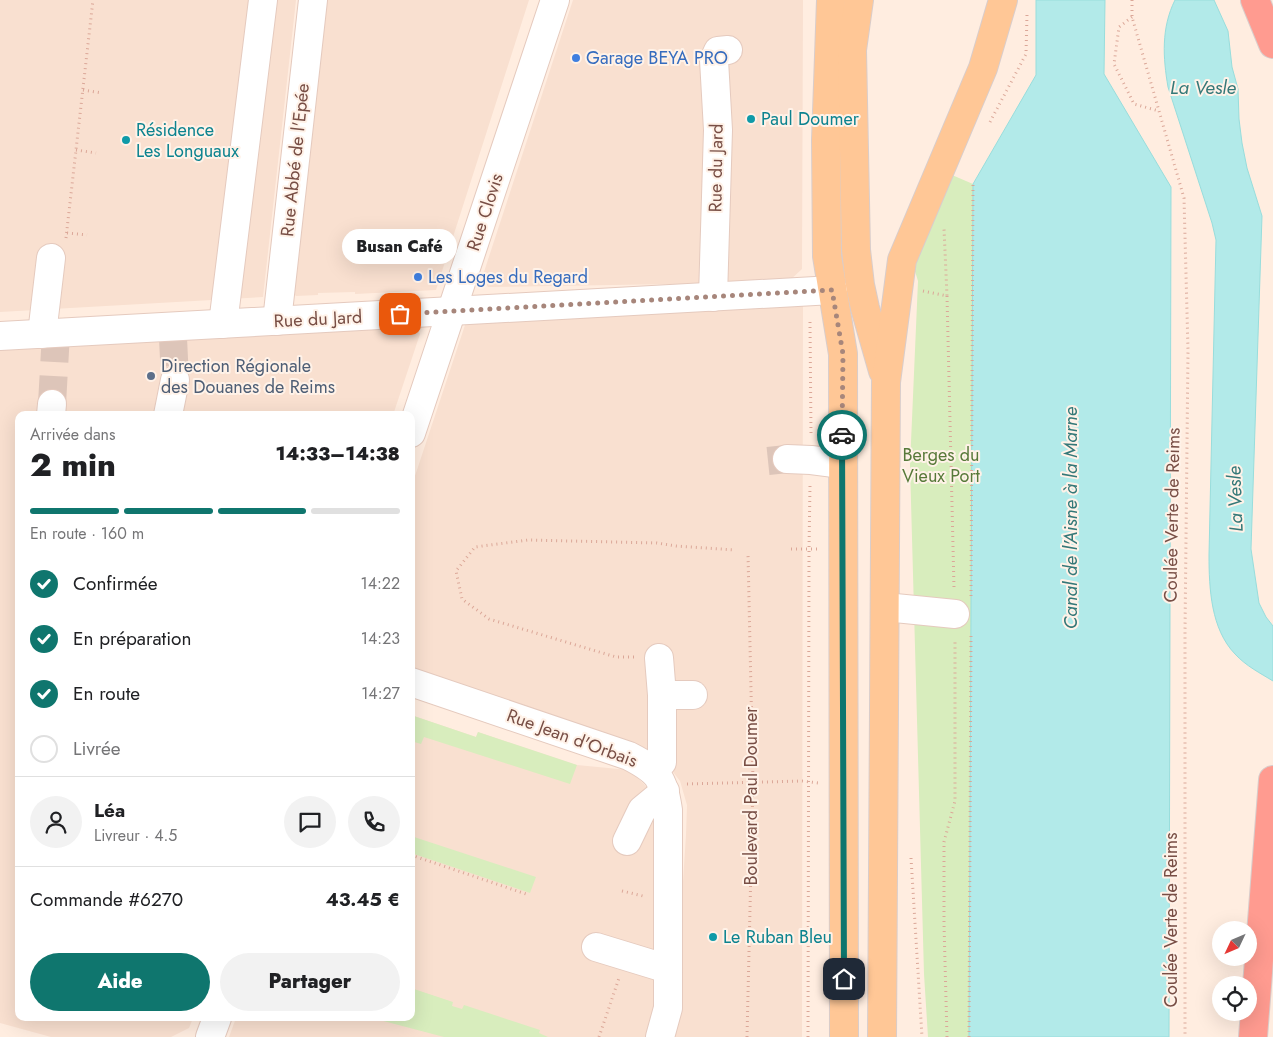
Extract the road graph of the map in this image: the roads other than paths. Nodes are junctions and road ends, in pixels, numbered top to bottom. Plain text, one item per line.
1 (263, 0) edge
2 (313, 0) edge
3 (555, 0) edge
4 (831, 0) edge
5 (1003, 0) edge
6 (1255, 0) edge
7 (862, 5) edge
8 (1273, 43) edge
9 (728, 50) dead end
10 (58, 250) road end
11 (902, 260) junction
12 (860, 285) junction
13 (832, 290) junction
14 (713, 297) junction
15 (452, 311) junction
16 (277, 321) junction
17 (223, 324) junction
18 (42, 334) junction
19 (0, 336) edge
20 (175, 380) tunnel mouth
21 (886, 382) junction
22 (169, 411) edge
23 (415, 421) edge
24 (799, 460) tunnel mouth
25 (842, 464) junction
26 (885, 607) junction
27 (955, 614) road end
28 (648, 657) road end
29 (415, 683) edge
30 (662, 694) junction
31 (693, 695) dead end
32 (1273, 780) edge
33 (669, 781) junction
34 (628, 841) dead end
35 (596, 947) dead end
36 (668, 969) junction
37 (216, 1021) edge
38 (210, 1037) edge
39 (660, 1037) edge
40 (844, 1037) edge
41 (882, 1037) edge
42 (1253, 1037) edge

1 - 17 street
2 - 16 street, Rue Abbé de l'Epée
3 - 15 street, Rue Clovis
4 - 13 main road
5 - 11 main road
6 - 8 highway
7 - 12 main road
9 - 14 street, Rue du Jard
10 - 18 street
11 - 12 main road
11 - 21 main road
12 - 13 main road
12 - 21 main road
13 - 14 street, Rue du Jard
13 - 25 main road
14 - 15 street, Rue du Jard
15 - 16 street, Rue du Jard
15 - 23 street, Rue Clovis
16 - 17 street, Rue du Jard
17 - 18 street, Rue du Jard
18 - 19 street, Rue du Jard
20 - 22 street
21 - 26 main road
24 - 25 street
25 - 40 main road
26 - 27 street
26 - 41 main road
28 - 30 street
29 - 33 street, Rue Jean d'Orbais
30 - 31 street
30 - 33 street
32 - 42 highway
33 - 34 street
33 - 36 street
35 - 36 street
36 - 39 street
37 - 38 street

